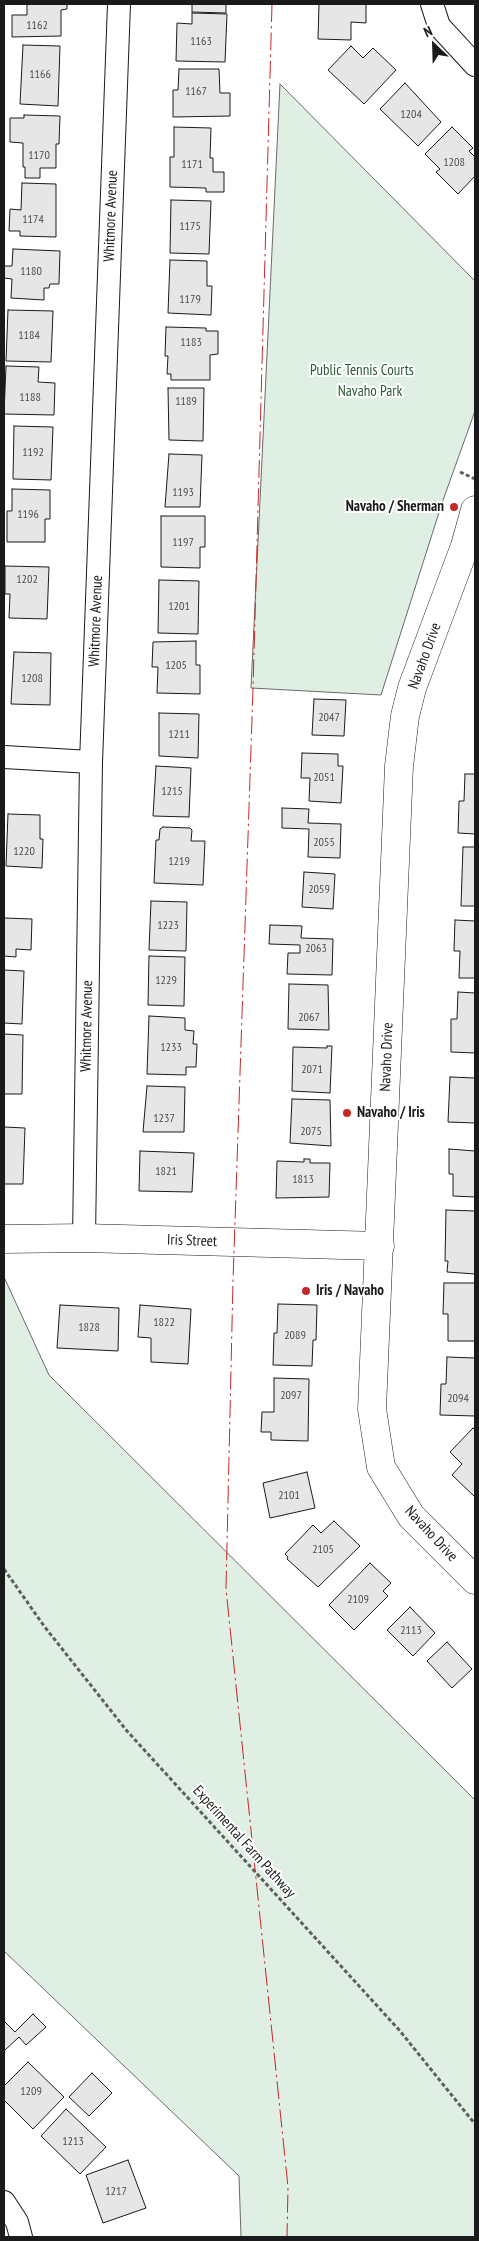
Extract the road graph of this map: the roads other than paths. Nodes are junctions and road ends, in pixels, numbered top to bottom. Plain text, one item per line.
1 (119, 4) edge
2 (432, 4) edge
3 (475, 65) edge
4 (475, 510) edge
5 (470, 548) edge
6 (4, 757) edge
7 (91, 762) junction
8 (84, 1238) junction
9 (4, 1239) edge
10 (380, 1246) junction
11 (475, 1580) edge
12 (4, 2202) edge
13 (21, 2237) edge

1 - 7 street, Whitmore Avenue
2 - 3 street
4 - 5 street, Navaho Drive
5 - 10 street, Navaho Drive
6 - 7 street
7 - 8 street, Whitmore Avenue
8 - 9 street, Iris Street
8 - 10 street, Iris Street
10 - 11 street, Navaho Drive
12 - 13 street

